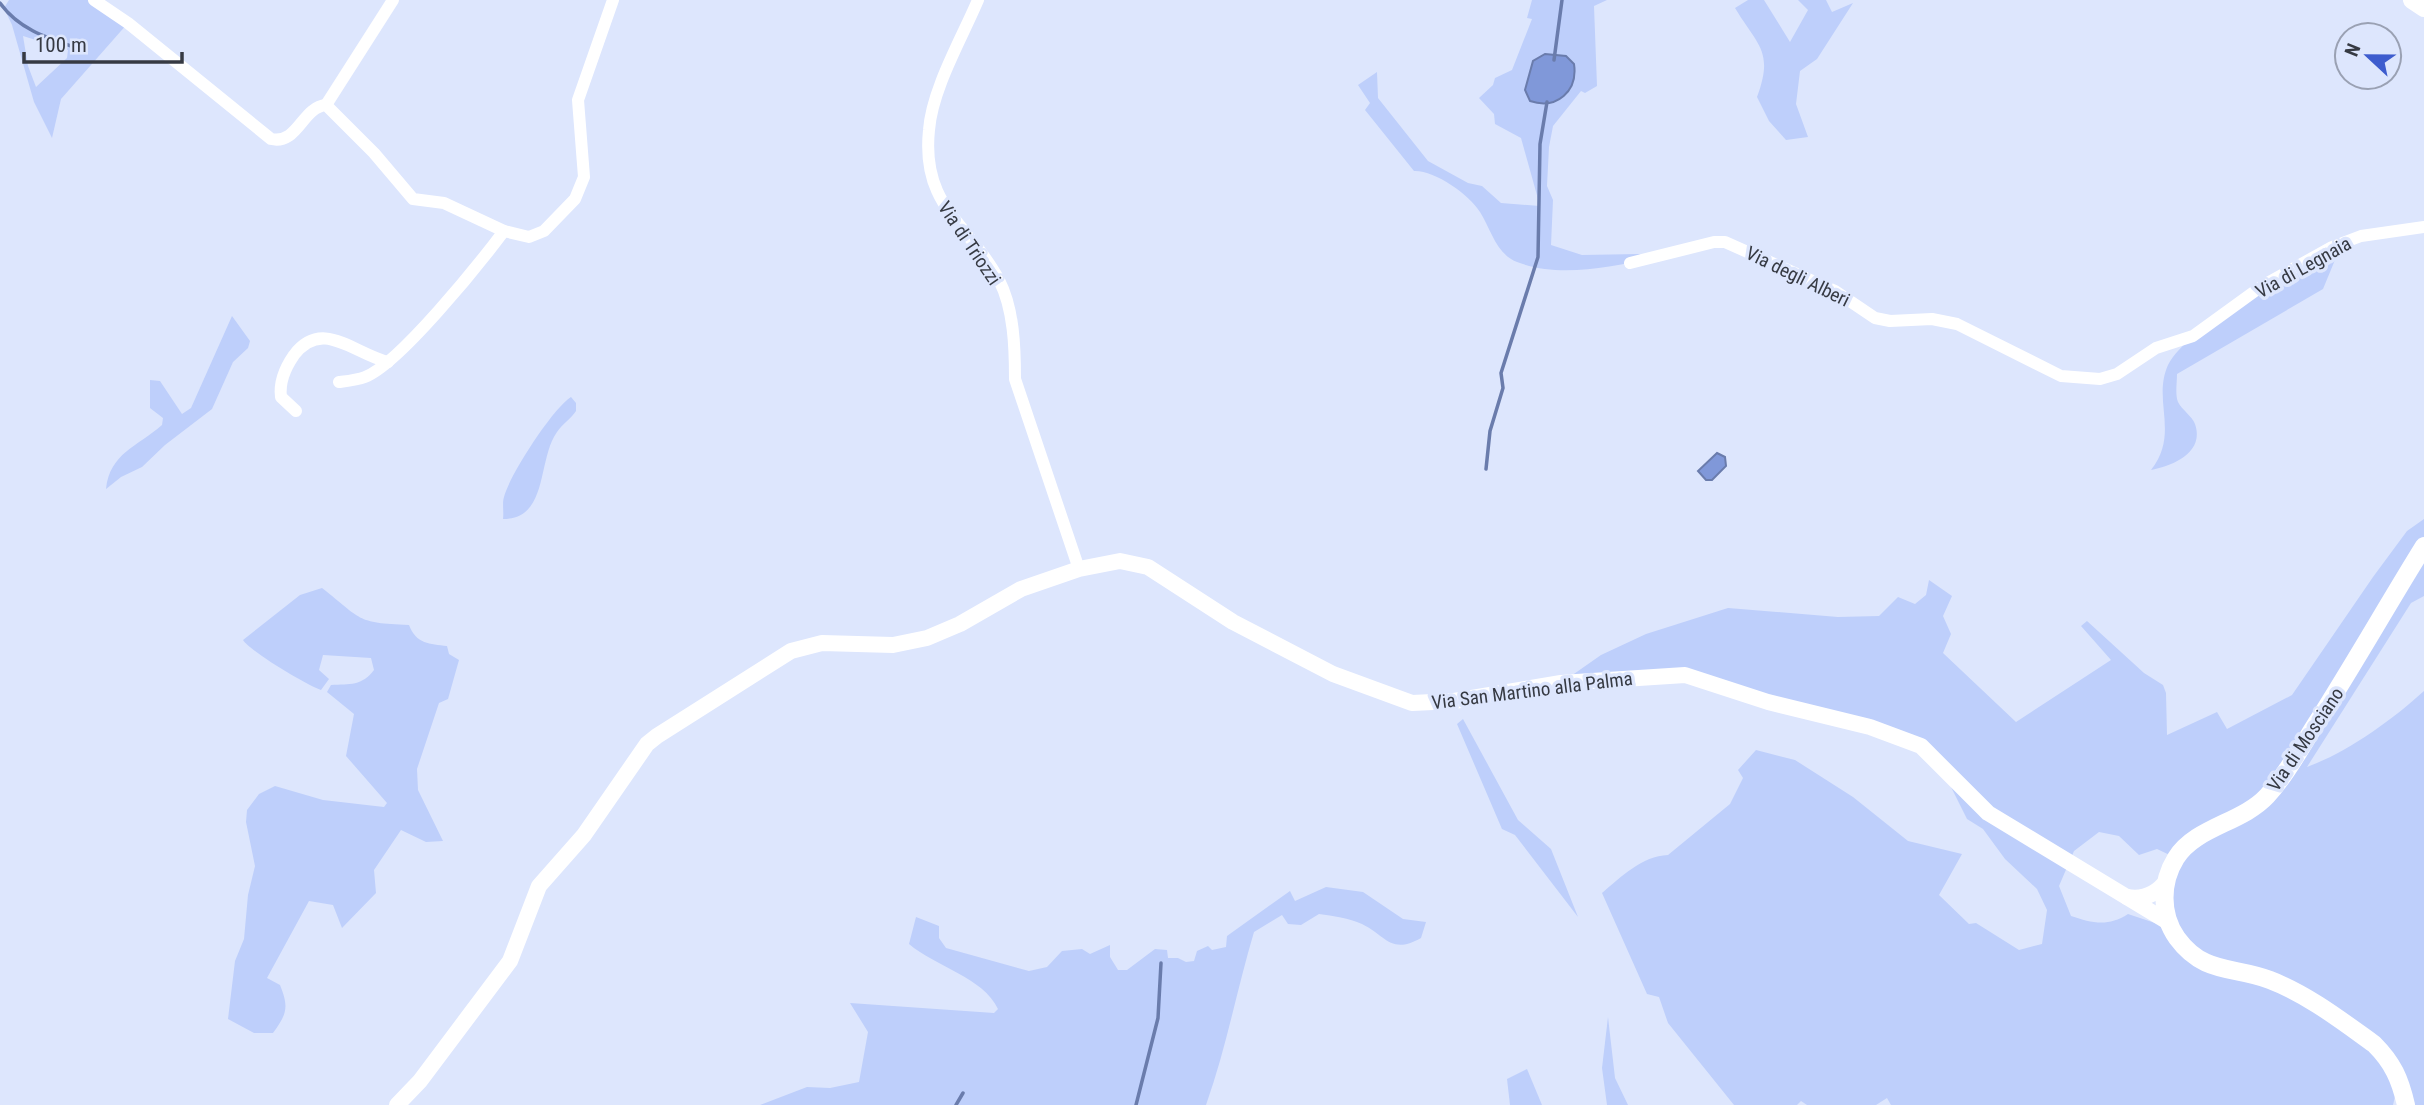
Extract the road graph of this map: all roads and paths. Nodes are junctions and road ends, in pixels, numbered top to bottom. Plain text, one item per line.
1 (94, 0) edge
2 (393, 0) edge
3 (613, 0) edge
4 (978, 0) edge
5 (2412, 0) edge
6 (2424, 8) edge
7 (326, 105) junction
8 (2424, 227) edge
9 (504, 231) junction
10 (1630, 263) dead end
11 (2193, 336) joint
12 (388, 362) junction
13 (339, 382) dead end
14 (296, 411) dead end
15 (2424, 545) edge
16 (1079, 569) junction
17 (2167, 880) junction
18 (2121, 895) junction
19 (2168, 922) junction
20 (397, 1105) edge
21 (2406, 1105) edge

1 - 7 street
2 - 7 street
3 - 9 street
4 - 16 street, Via di Triozzi
5 - 6 main road
7 - 9 street
8 - 11 street, Via di Legnaia
9 - 12 street
10 - 11 street, Via degli Alberi
12 - 13 street
12 - 14 street
15 - 17 main road, Via di Mosciano
16 - 18 street, Via San Martino alla Palma
16 - 20 street, Via San Martino alla Palma
17 - 18 street
17 - 19 main road, Via di Mosciano
18 - 19 street, Via San Martino alla Palma
19 - 21 main road

